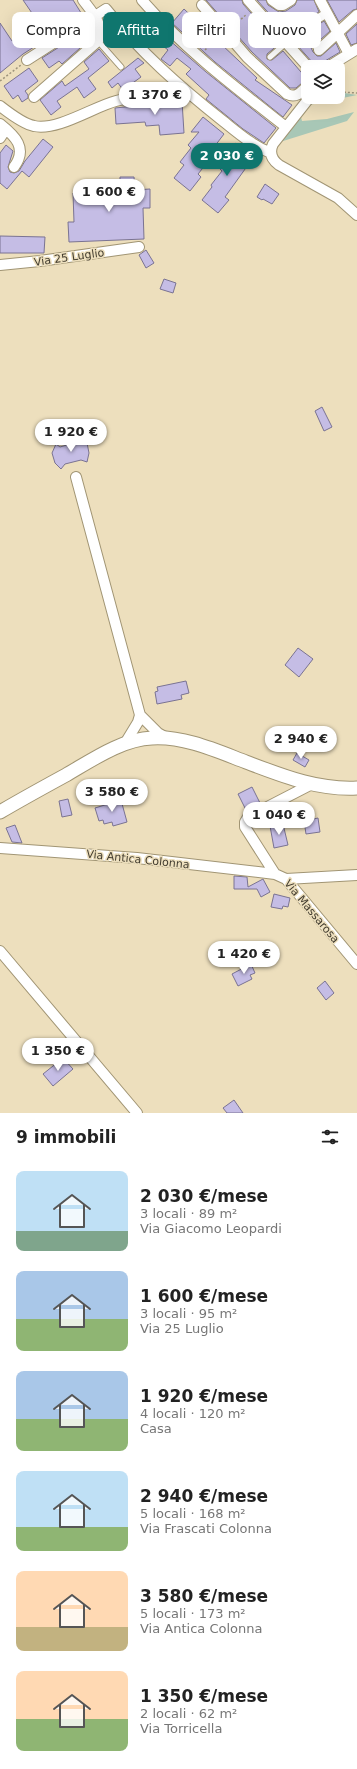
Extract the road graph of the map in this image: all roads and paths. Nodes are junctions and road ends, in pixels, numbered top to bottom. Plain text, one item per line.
1 (84, 0) edge
2 (142, 0) edge
3 (248, 0) edge
4 (291, 0) edge
5 (320, 0) edge
6 (275, 3) edge
7 (202, 5) dead end
8 (92, 12) edge
9 (259, 12) edge
10 (327, 13) junction
11 (95, 15) edge
12 (357, 15) edge
13 (95, 18) edge
14 (338, 32) junction
15 (98, 41) junction
16 (45, 48) edge
17 (280, 48) edge
18 (291, 48) edge
19 (319, 50) joint
20 (353, 51) edge
21 (270, 57) dead end
22 (27, 60) joint
23 (302, 60) edge
24 (339, 60) edge
25 (122, 67) dead end
26 (0, 81) edge
27 (301, 92) edge
28 (345, 92) edge
29 (357, 93) edge
30 (189, 94) junction
31 (34, 98) dead end
32 (304, 104) edge
33 (0, 106) edge
34 (3, 126) edge
35 (286, 127) junction
36 (0, 138) edge
37 (271, 153) junction
38 (14, 167) dead end
39 (357, 214) edge
40 (139, 247) dead end
41 (0, 265) edge
42 (76, 477) dead end
43 (140, 715) junction
44 (169, 739) junction
45 (124, 745) junction
46 (310, 784) junction
47 (357, 788) edge
48 (0, 812) edge
49 (0, 848) edge
50 (275, 874) junction
51 (357, 874) edge
52 (286, 880) junction
53 (0, 951) edge
54 (357, 964) edge
55 (138, 1113) edge

1 - 8 street
2 - 35 street
3 - 9 street
4 - 6 street
5 - 10 street
7 - 27 street
10 - 14 street
10 - 19 street
11 - 30 street
12 - 14 street
13 - 15 street
14 - 19 street
14 - 20 street
15 - 25 lane
15 - 31 street
16 - 22 street
17 - 21 lane
18 - 23 street
20 - 24 street
22 - 26 path
28 - 29 path
30 - 33 street
30 - 37 street
32 - 35 street
34 - 36 street
34 - 38 street
35 - 37 street
37 - 39 street
40 - 41 street, Via 25 Luglio
42 - 43 street
43 - 44 street
43 - 45 street
44 - 45 street
44 - 46 street
45 - 48 street
46 - 47 street
46 - 50 street, Via Massarosa
49 - 50 street, Via Antica Colonna
50 - 52 street, Via Massarosa
51 - 52 street
52 - 54 street, Via Massarosa
53 - 55 street

